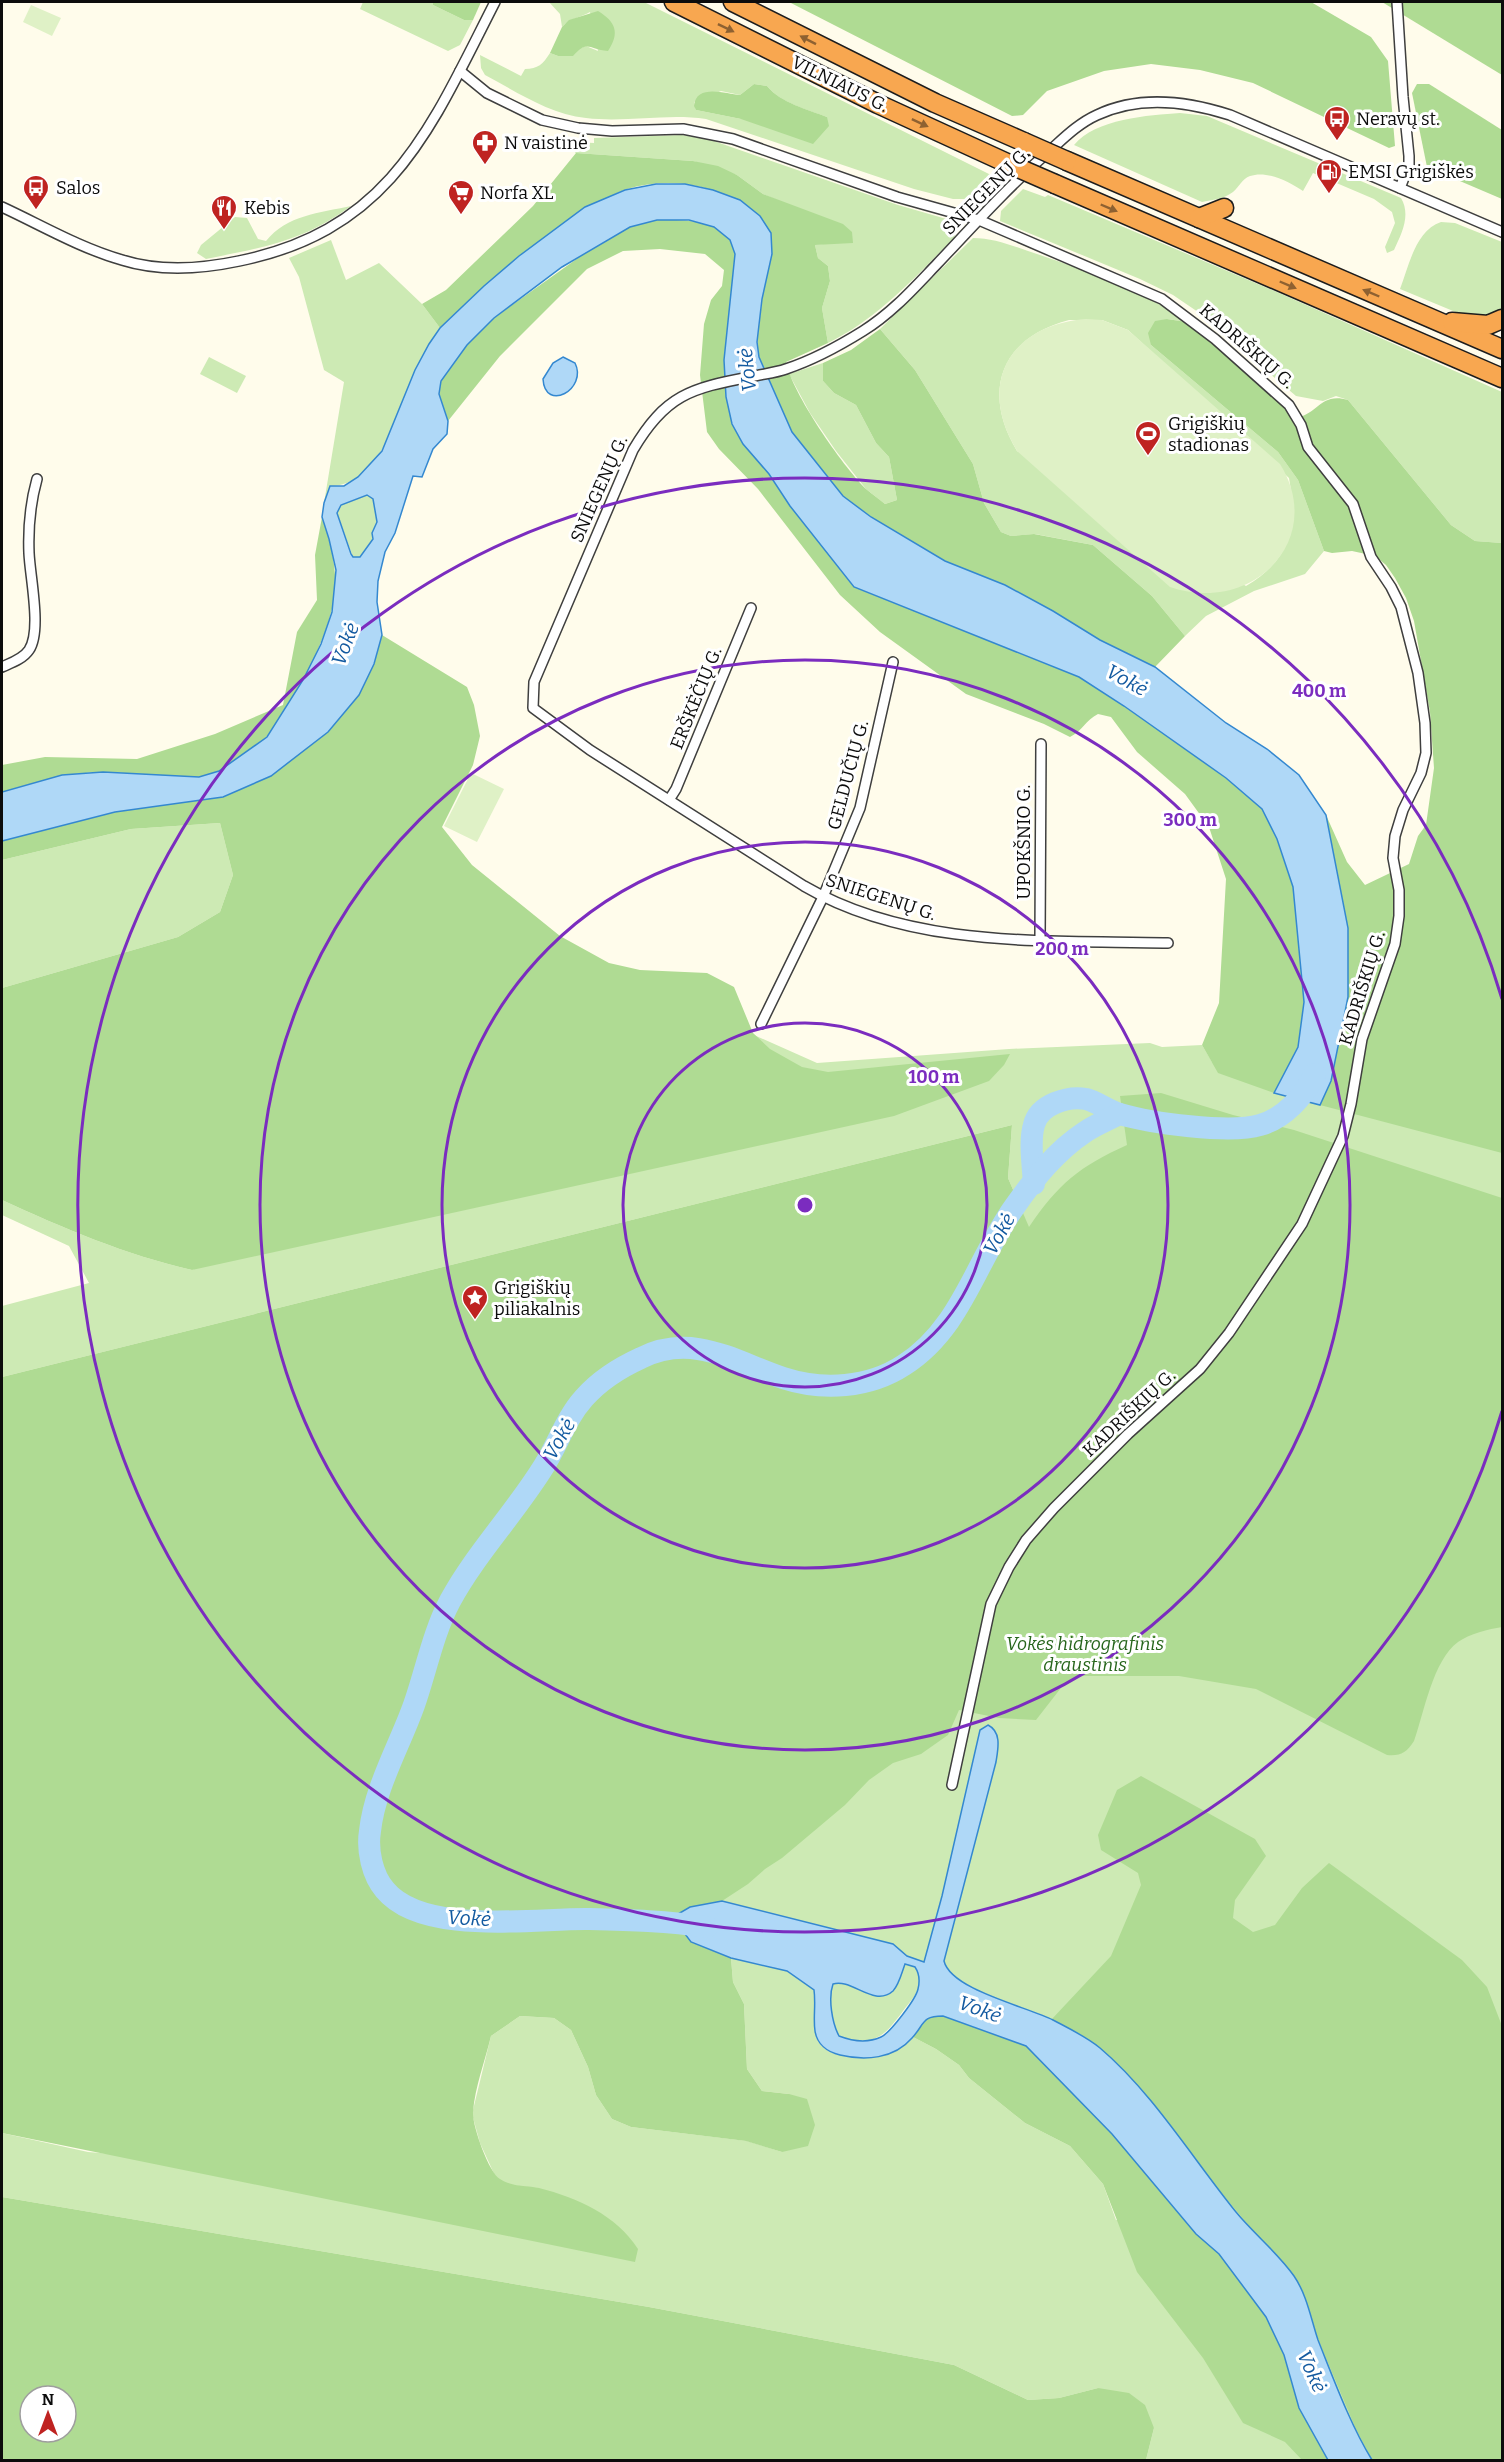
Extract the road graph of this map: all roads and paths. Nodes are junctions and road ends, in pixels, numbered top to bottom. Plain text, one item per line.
1 (495, 2) edge
2 (674, 2) edge
3 (733, 2) edge
4 (1397, 2) edge
5 (460, 71) junction
6 (1400, 188) junction
7 (2, 207) edge
8 (1224, 208) dead end
9 (1199, 218) junction
10 (979, 220) junction
11 (1503, 232) edge
12 (1425, 316) junction
13 (1503, 319) edge
14 (1503, 349) edge
15 (1503, 378) edge
16 (37, 479) dead end
17 (751, 608) dead end
18 (893, 662) dead end
19 (2, 667) edge
20 (1041, 744) dead end
21 (669, 800) junction
22 (823, 897) junction
23 (1040, 940) junction
24 (1168, 943) dead end
25 (761, 1024) dead end
26 (952, 1785) dead end

1 - 5 street
2 -> 15 highway, VILNIAUS G., bridge
9 -> 3 highway, VILNIAUS G., bridge
4 - 6 street
5 - 7 street
5 - 10 street, KADRIŠKIŲ G.
6 - 10 street, SNIEGENŲ G.
6 - 11 street, SNIEGENŲ G.
8 - 9 highway
12 -> 9 highway, VILNIAUS G.
10 - 21 street, SNIEGENŲ G.
10 - 26 street, KADRIŠKIŲ G.
12 - 13 highway
12 - 14 highway
16 - 19 street
17 - 21 street, ERŠKĖČIŲ G.
18 - 22 street, GELDUČIŲ G.
20 - 23 street, UPOKŠNIO G.
21 - 22 street, SNIEGENŲ G.
22 - 23 street, SNIEGENŲ G.
22 - 25 street, GELDUČIŲ G.
23 - 24 street, SNIEGENŲ G.

